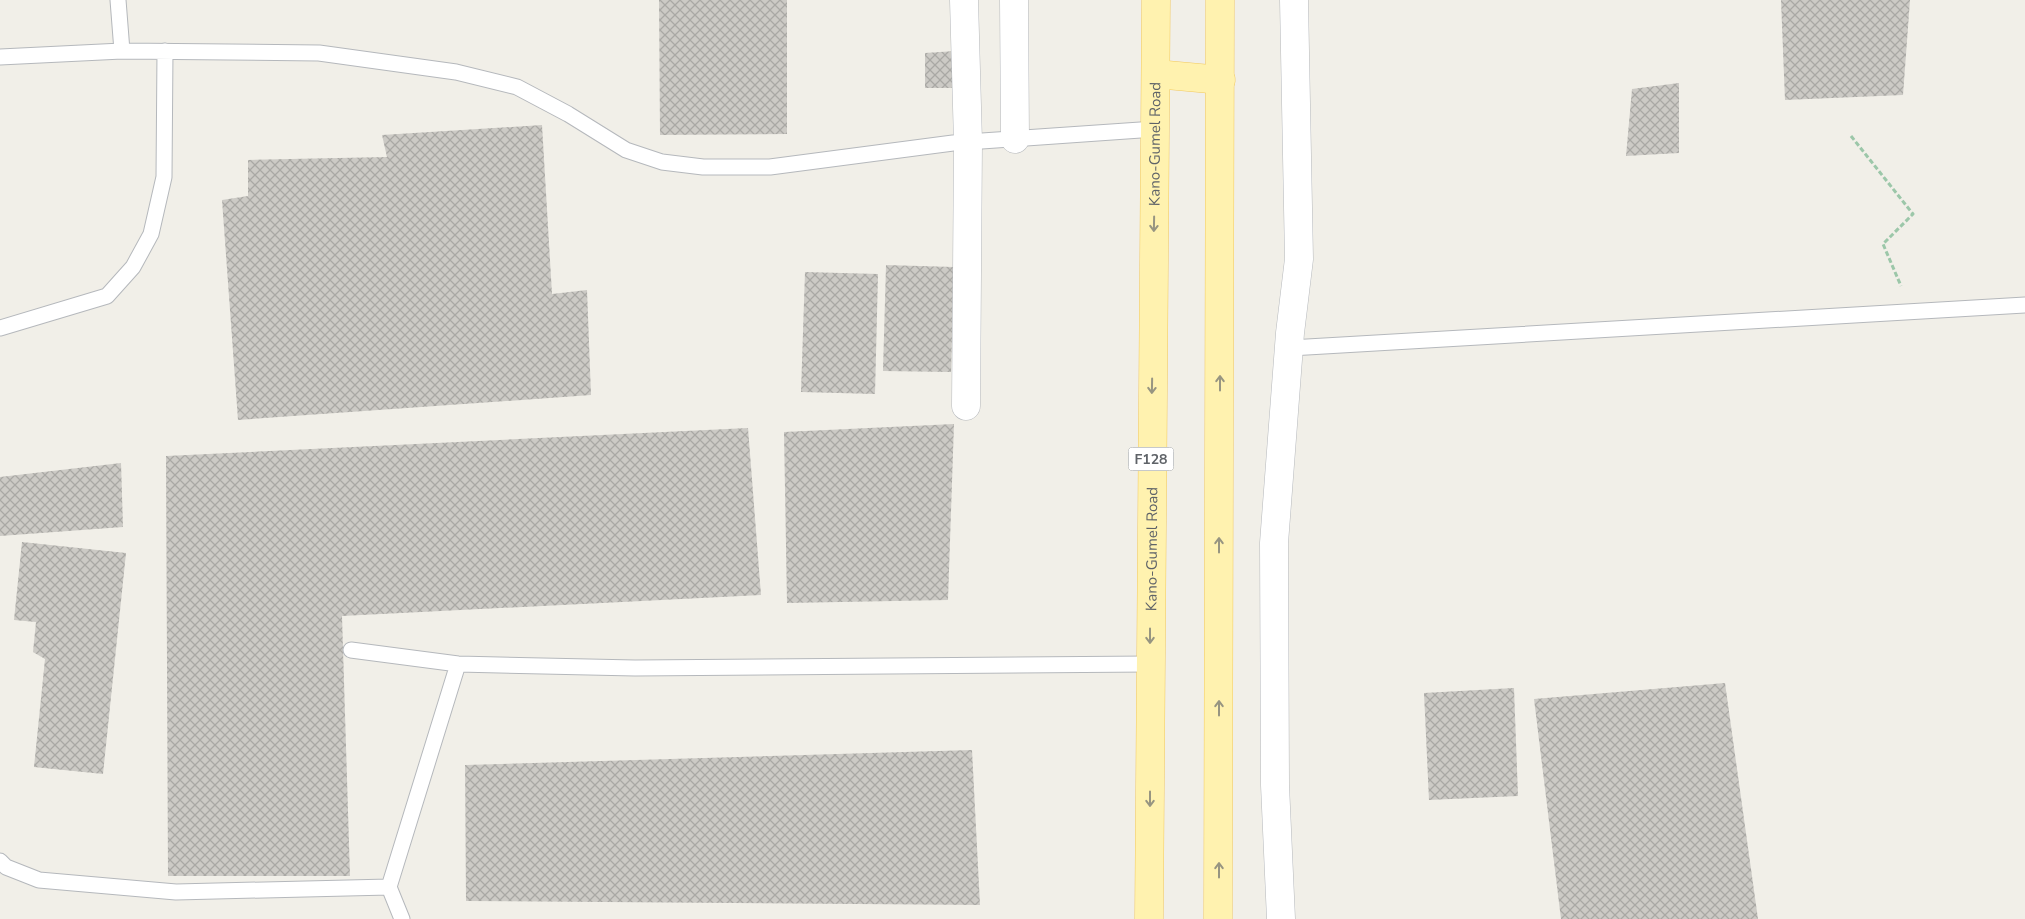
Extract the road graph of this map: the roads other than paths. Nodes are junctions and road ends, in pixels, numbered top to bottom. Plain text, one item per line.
1 (118, 0) edge
2 (964, 0) edge
3 (1014, 0) edge
4 (1156, 0) edge
5 (1220, 0) edge
6 (1294, 0) edge
7 (122, 51) junction
8 (166, 52) junction
9 (0, 57) edge
10 (1156, 74) junction
11 (1221, 80) junction
12 (1155, 129) junction
13 (1015, 139) junction
14 (968, 142) junction
15 (2025, 305) edge
16 (0, 328) edge
17 (1290, 348) junction
18 (966, 406) dead end
19 (351, 650) dead end
20 (458, 664) junction
21 (1150, 664) junction
22 (0, 861) edge
23 (389, 887) junction
24 (402, 919) edge
25 (1149, 919) edge
26 (1218, 919) edge
27 (1281, 919) edge

1 - 7 lane
2 - 14 street
3 - 13 street
4 - 10 main road, Kano-Gumel Road / F128
5 - 11 main road
6 - 17 street
7 - 8 lane
7 - 9 lane
8 - 14 lane
8 - 16 lane
10 - 11 main road
10 - 12 main road, Kano-Gumel Road / F128
26 -> 11 main road
12 - 13 lane
12 -> 21 main road, Kano-Gumel Road / F128
13 - 14 lane
14 - 18 street
15 - 17 lane
17 - 27 street
19 - 20 lane
20 - 21 lane
20 - 23 lane
21 -> 25 main road, Kano-Gumel Road / F128
22 - 23 lane
23 - 24 lane

